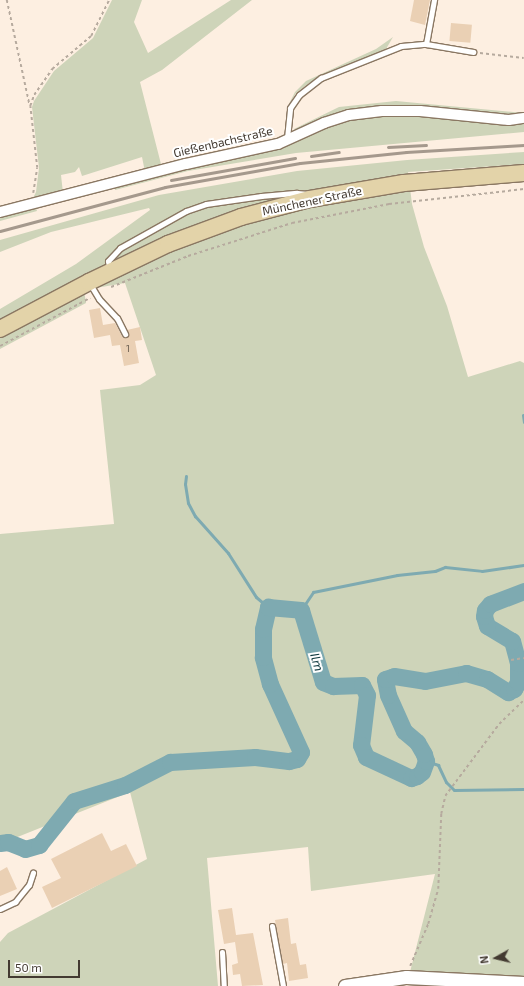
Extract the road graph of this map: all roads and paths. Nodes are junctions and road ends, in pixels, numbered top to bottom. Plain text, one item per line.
1 (7, 0) edge
2 (109, 0) edge
3 (434, 0) edge
4 (426, 44) junction
5 (473, 52) joint
6 (524, 58) edge
7 (30, 106) junction
8 (524, 118) edge
9 (287, 138) junction
10 (524, 173) edge
11 (524, 190) edge
12 (310, 199) junction
13 (28, 206) junction
14 (0, 212) edge
15 (110, 271) junction
16 (92, 288) junction
17 (0, 329) edge
18 (125, 334) dead end
19 (0, 346) edge
20 (524, 658) edge
21 (511, 660) dead end
22 (524, 700) edge
23 (33, 873) dead end
24 (0, 909) edge
25 (272, 926) dead end
26 (222, 952) dead end
27 (406, 977) junction
28 (524, 983) edge
29 (224, 986) edge
30 (283, 986) edge
31 (345, 986) edge

1 - 7 path
2 - 7 path
3 - 4 lane
4 - 5 lane
4 - 9 lane
5 - 6 path
7 - 13 path
8 - 9 street, Gießenbachstraße
9 - 13 street, Gießenbachstraße
10 - 12 main road, Münchener Straße
11 - 16 path
12 - 15 main road, Münchener Straße
12 - 15 lane
13 - 14 street, Gießenbachstraße
15 - 16 main road, Münchener Straße
16 - 17 main road, Münchener Straße
16 - 18 lane
16 - 19 path
20 - 21 path
22 - 27 path
23 - 24 lane
25 - 30 lane
26 - 29 lane
27 - 28 street
27 - 31 street

